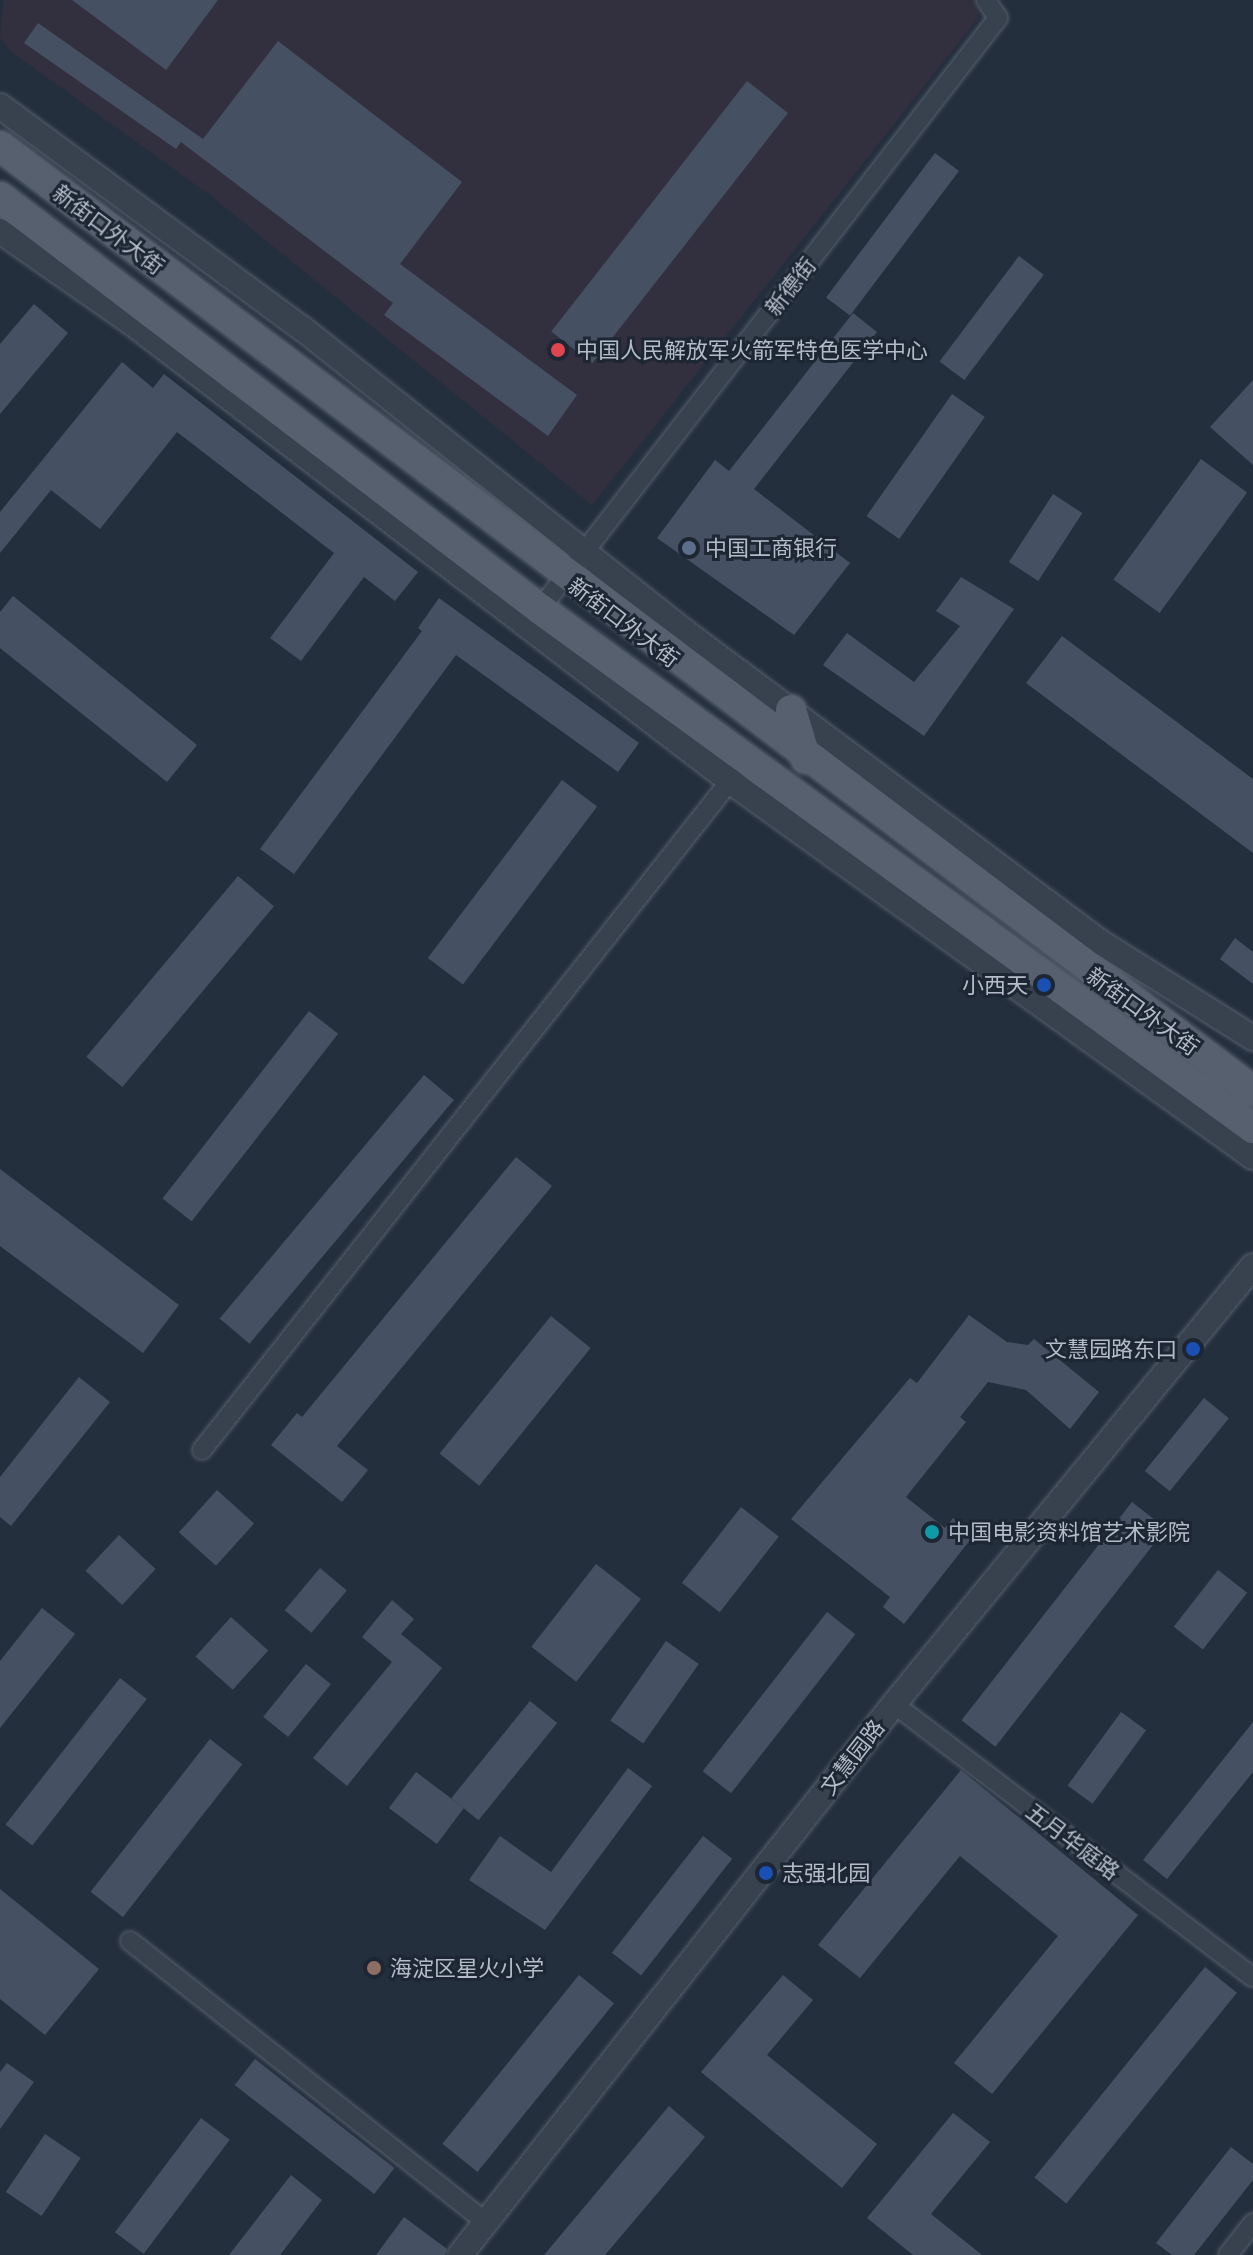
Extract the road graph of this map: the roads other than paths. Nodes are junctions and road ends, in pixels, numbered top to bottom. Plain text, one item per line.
1 (986, 0) edge
2 (0, 106) edge
3 (0, 146) edge
4 (0, 197) edge
5 (0, 231) edge
6 (584, 552) junction
7 (564, 577) junction
8 (540, 609) junction
9 (791, 710) junction
10 (806, 759) junction
11 (738, 771) junction
12 (1253, 1038) edge
13 (1253, 1091) edge
14 (1253, 1128) edge
15 (1253, 1157) edge
16 (1253, 1266) edge
17 (202, 1450) dead end
18 (894, 1704) junction
19 (130, 1941) dead end
20 (1253, 1977) edge
21 (486, 2222) junction
22 (1253, 2223) edge
23 (460, 2255) edge
24 (1228, 2255) edge

1 - 6 street, 新德街
2 - 6 street, 新街口外大街
3 - 7 main road, 新街口外大街
4 - 8 main road, 新街口外大街
5 - 11 street, 新街口外大街
6 - 7 street, 新德街
6 - 9 street, 新街口外大街
7 - 8 street, 新德街
7 - 10 main road, 新街口外大街
8 - 11 main road, 新街口外大街
9 - 10 main road
9 - 12 street, 新街口外大街
10 - 13 main road, 新街口外大街
11 - 14 main road, 新街口外大街
11 - 15 street, 新街口外大街
11 - 17 street
16 - 18 street, 文慧园路
18 - 20 street, 五月华庭路
18 - 21 street, 文慧园路
19 - 21 street
21 - 23 street, 文慧园路
22 - 24 street

